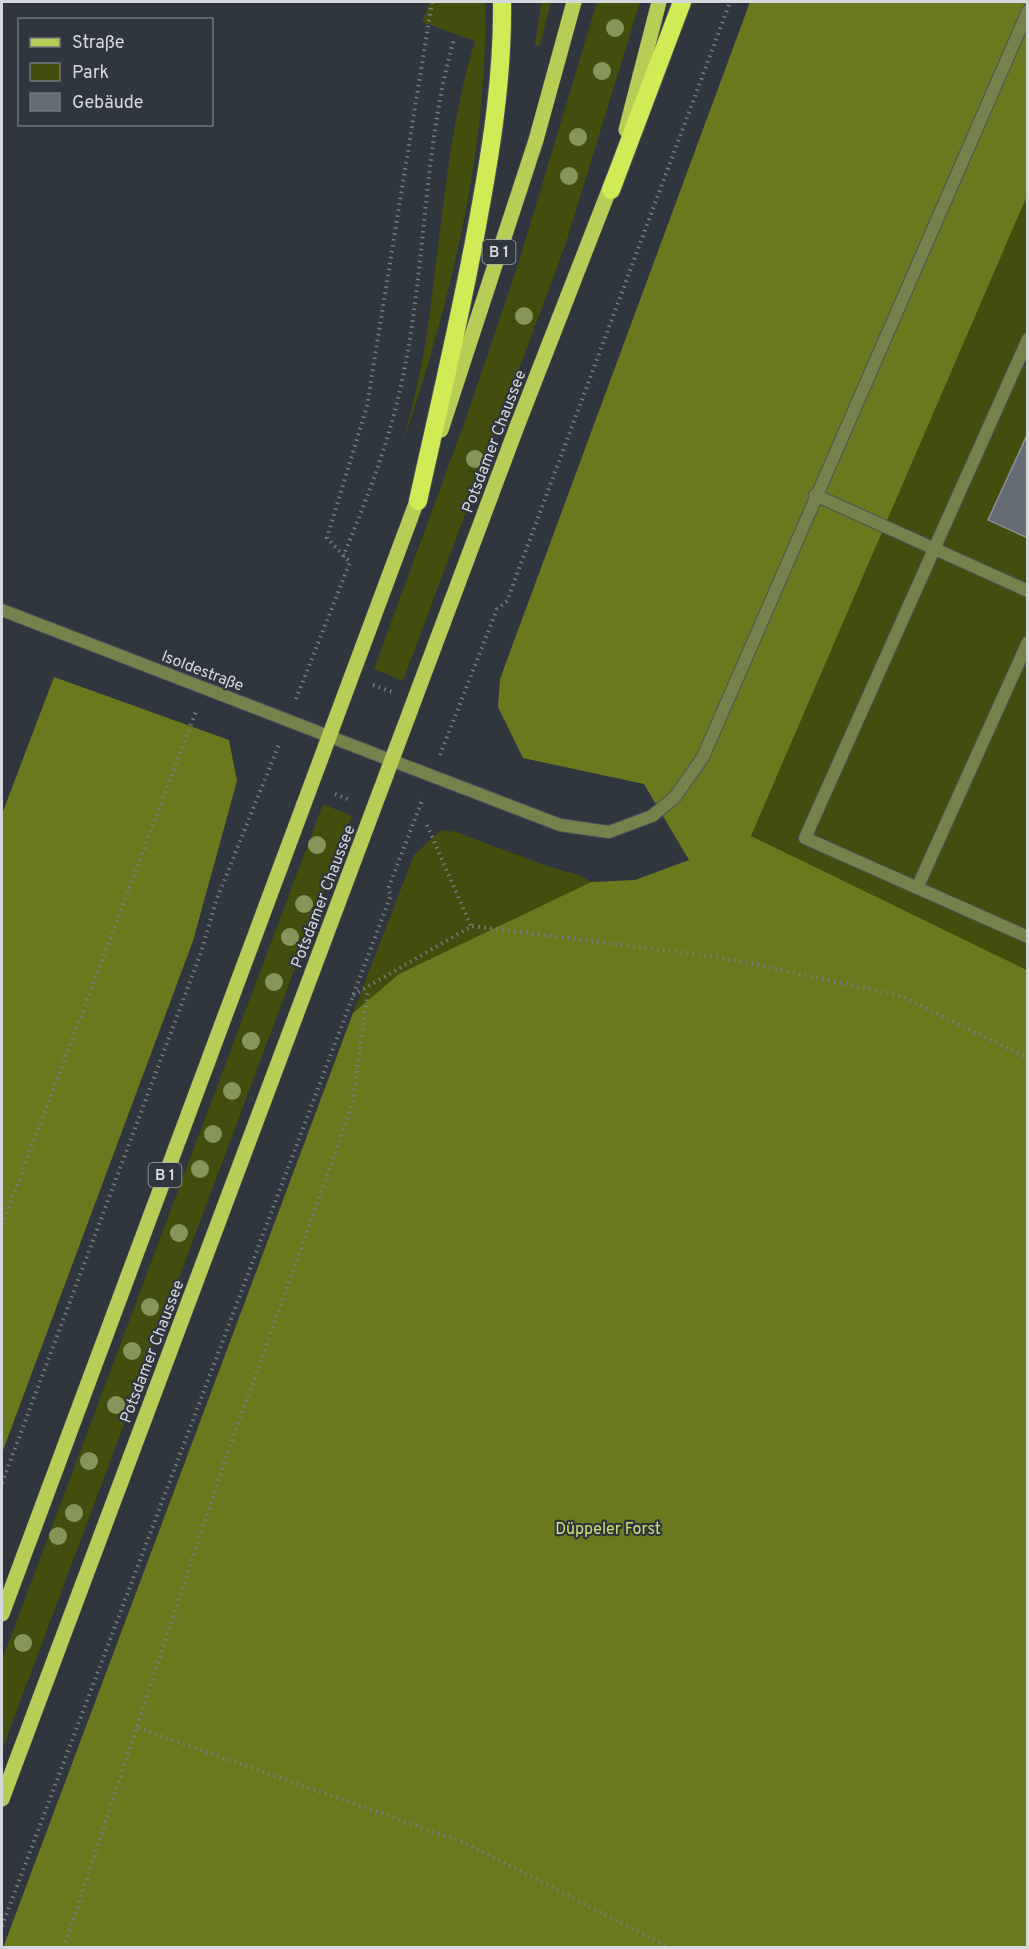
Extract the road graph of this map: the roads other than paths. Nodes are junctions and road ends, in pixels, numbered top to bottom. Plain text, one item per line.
1 (502, 2) edge
2 (508, 2) edge
3 (574, 2) edge
4 (659, 2) edge
5 (682, 2) edge
6 (1028, 11) edge
7 (502, 27) junction
8 (611, 190) junction
9 (1028, 339) edge
10 (815, 495) junction
11 (418, 501) junction
12 (934, 549) junction
13 (1028, 591) edge
14 (2, 610) edge
15 (1028, 642) edge
16 (329, 736) junction
17 (393, 761) junction
18 (917, 888) junction
19 (1028, 937) edge
20 (2, 1614) edge
21 (2, 1799) edge

1 - 7 highway
2 - 7 highway
3 - 11 main road, B 1
4 - 8 main road, Potsdamer Chaussee
5 - 8 highway
6 - 10 street, Isoldestraße
7 - 11 highway
8 - 17 main road, Potsdamer Chaussee
9 - 12 street
10 - 12 street
10 - 17 street, Isoldestraße
11 - 16 main road, B 1
12 - 13 street
12 - 18 street
14 - 16 street, Isoldestraße
15 - 18 street
16 - 17 street, Isoldestraße
16 - 20 main road, B 1
17 - 21 main road, Potsdamer Chaussee
18 - 19 street

